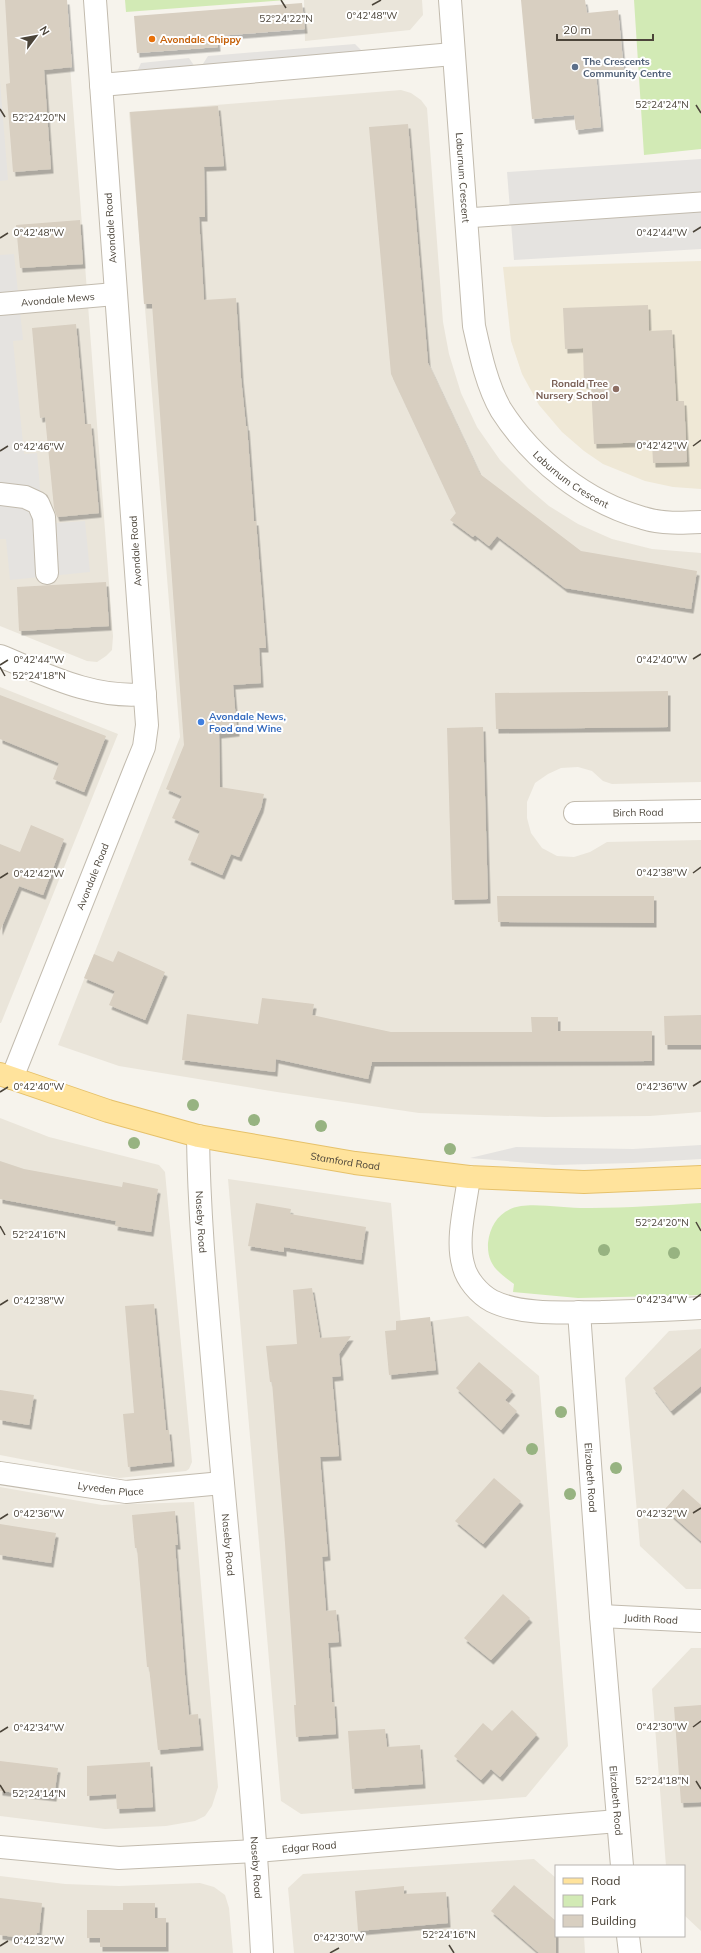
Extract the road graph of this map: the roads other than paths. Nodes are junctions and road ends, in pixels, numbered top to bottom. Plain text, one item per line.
1 (95, 0) edge
2 (450, 0) edge
3 (453, 54) junction
4 (101, 86) junction
5 (701, 202) edge
6 (466, 218) junction
7 (115, 294) junction
8 (0, 304) edge
9 (0, 494) edge
10 (701, 522) edge
11 (47, 573) dead end
12 (0, 656) edge
13 (145, 694) junction
14 (701, 811) edge
15 (575, 813) dead end
16 (6, 1076) edge
17 (198, 1136) junction
18 (469, 1177) junction
19 (701, 1177) edge
20 (701, 1308) edge
21 (579, 1312) junction
22 (0, 1473) edge
23 (222, 1483) junction
24 (601, 1616) junction
25 (701, 1621) edge
26 (618, 1821) junction
27 (0, 1847) edge
28 (256, 1851) junction
29 (622, 1865) edge
30 (628, 1937) edge
31 (262, 1953) edge
32 (630, 1953) edge

1 - 4 street, Avondale Road
2 - 3 street, Laburnum Crescent
3 - 4 street
3 - 6 street, Laburnum Crescent
4 - 7 street, Avondale Road
5 - 6 lane
6 - 10 street, Laburnum Crescent
7 - 8 street, Avondale Mews
7 - 13 street, Avondale Road
9 - 11 street
12 - 13 street
13 - 16 street, Avondale Road
14 - 15 street, Birch Road
16 - 17 main road, Stamford Road
17 - 18 main road, Stamford Road
17 - 23 street, Naseby Road
18 - 19 main road, Stamford Road
18 - 21 street
20 - 21 street
21 - 24 street, Elizabeth Road
22 - 23 street, Lyveden Place
23 - 28 street, Naseby Road
24 - 25 street, Judith Road
24 - 26 street, Elizabeth Road
26 - 28 street, Edgar Road
26 - 29 street, Elizabeth Road
27 - 28 street, Edgar Road
28 - 31 street, Naseby Road
30 - 32 street

